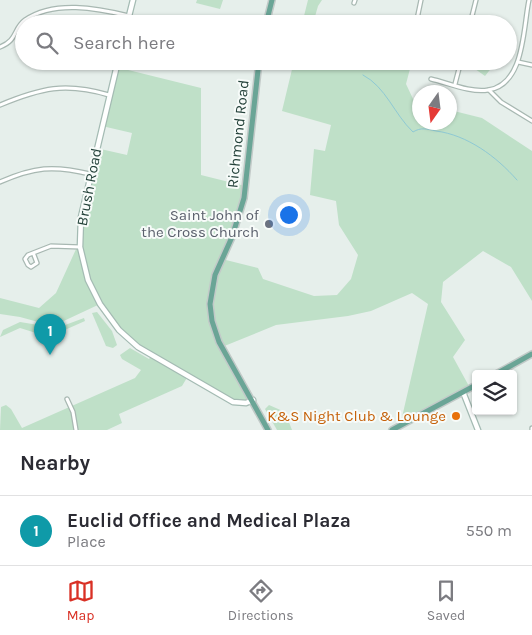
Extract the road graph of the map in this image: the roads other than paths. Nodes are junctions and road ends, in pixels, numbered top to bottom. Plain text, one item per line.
1 (133, 0) edge
2 (272, 0) edge
3 (421, 0) edge
4 (476, 0) edge
5 (529, 0) edge
6 (32, 15) edge
7 (125, 15) edge
8 (129, 15) edge
9 (268, 15) edge
10 (418, 15) edge
11 (472, 15) edge
12 (15, 36) edge
13 (0, 47) edge
14 (518, 62) joint
15 (532, 65) edge
16 (116, 70) edge
17 (258, 70) edge
18 (459, 70) edge
19 (513, 70) edge
20 (431, 79) dead end
21 (455, 84) junction
22 (489, 90) junction
23 (110, 95) junction
24 (0, 105) edge
25 (532, 121) edge
26 (90, 174) junction
27 (0, 182) edge
28 (80, 248) junction
29 (34, 255) dead end
30 (532, 354) edge
31 (503, 370) edge
32 (472, 387) edge
33 (463, 392) junction
34 (67, 399) dead end
35 (253, 400) junction
36 (76, 430) edge
37 (268, 430) edge
38 (392, 430) edge
39 (476, 430) edge

1 - 8 street
2 - 9 main road
3 - 10 street
4 - 11 street
5 - 14 street
6 - 7 street
12 - 13 street
14 - 15 street
16 - 23 street, Brush Road
17 - 35 main road, Richmond Road
18 - 21 street
19 - 22 street
20 - 21 street
21 - 22 street
22 - 25 street
23 - 24 street
23 - 26 street, Brush Road
26 - 27 street
26 - 28 street, Brush Road
28 - 29 street
28 - 35 street, Brush Road
30 - 31 main road
32 - 33 main road
33 - 38 main road
33 - 39 street
34 - 36 street
35 - 37 main road, Richmond Road

